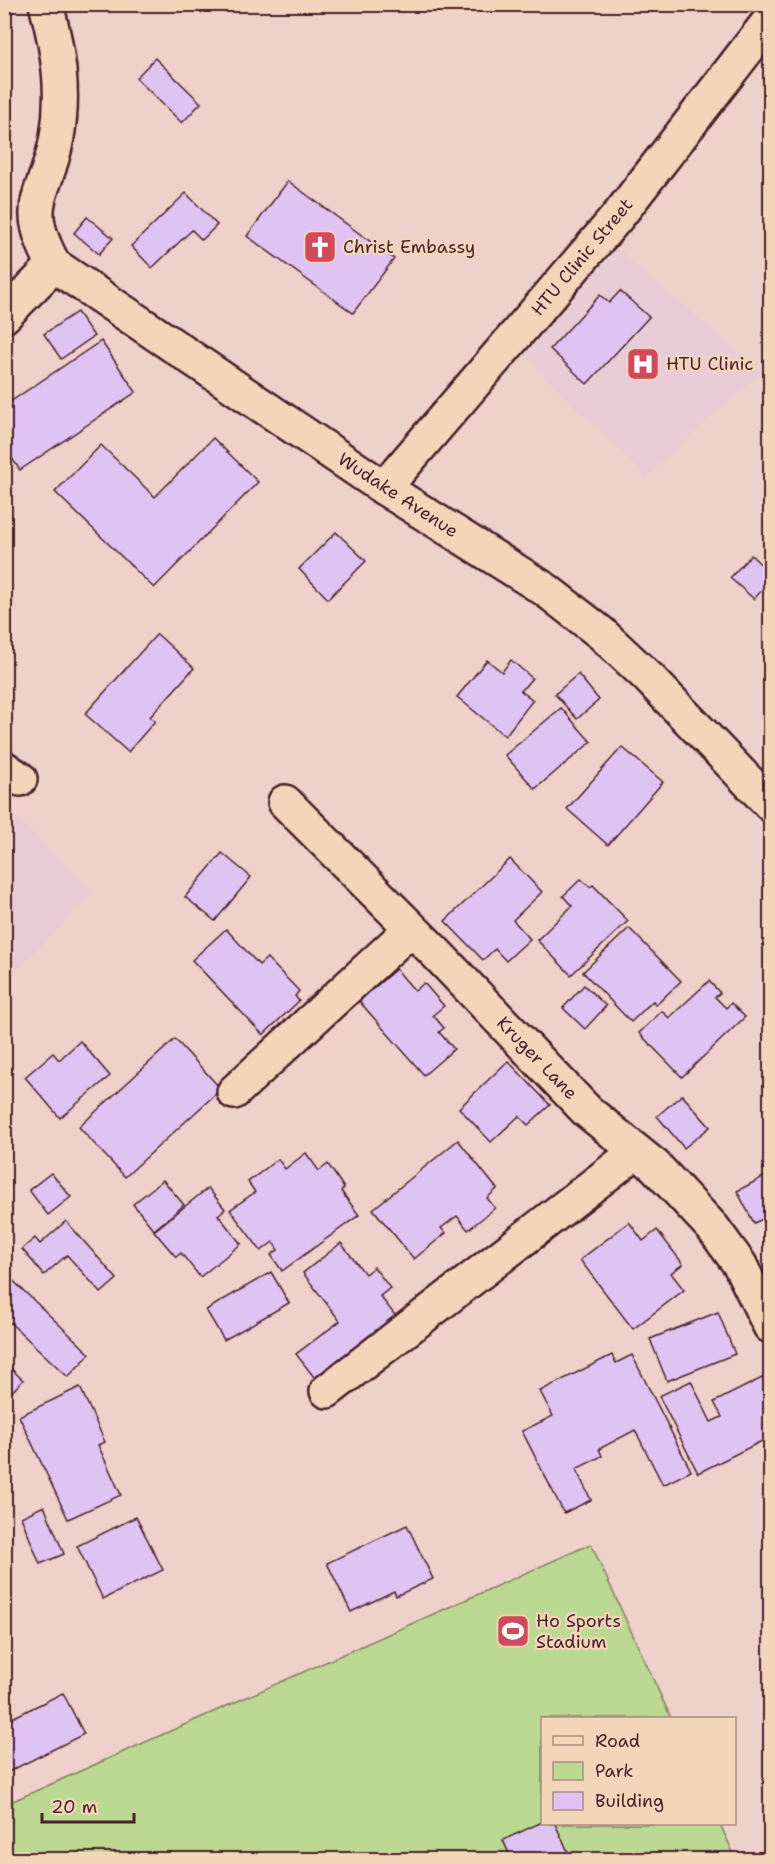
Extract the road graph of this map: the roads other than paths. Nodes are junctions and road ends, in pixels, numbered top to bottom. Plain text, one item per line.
1 (46, 4) edge
2 (771, 20) edge
3 (54, 265) junction
4 (4, 316) edge
5 (384, 488) junction
6 (285, 802) dead end
7 (771, 804) edge
8 (411, 929) junction
9 (234, 1092) dead end
10 (636, 1152) junction
11 (771, 1326) edge
12 (327, 1391) dead end

1 - 3 street
2 - 5 street, HTU Clinic Street
3 - 4 street
3 - 5 street, Wudake Avenue
5 - 7 street, Wudake Avenue
6 - 8 street, Kruger Lane
8 - 9 street
8 - 10 street, Kruger Lane
10 - 11 street, Kruger Lane
10 - 12 street

